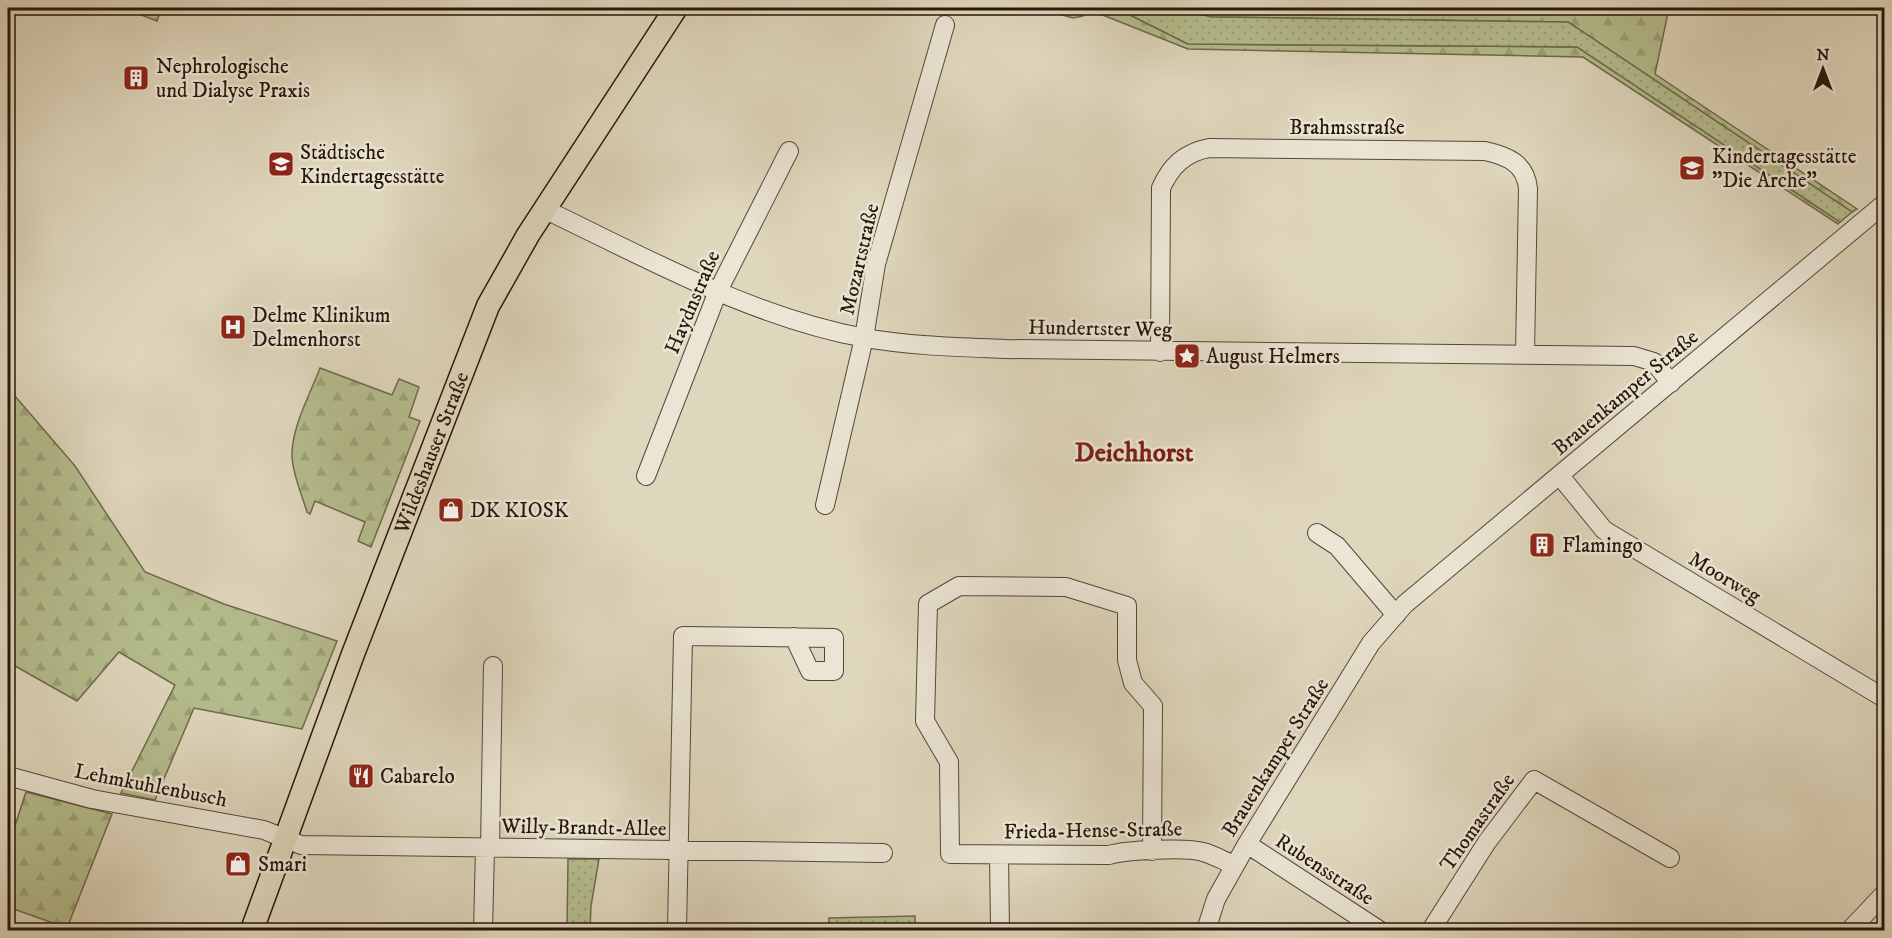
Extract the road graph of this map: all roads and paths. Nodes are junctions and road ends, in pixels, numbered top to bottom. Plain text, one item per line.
1 (676, 8) edge
2 (945, 25) dead end
3 (789, 151) dead end
4 (1884, 204) edge
5 (544, 209) junction
6 (718, 291) junction
7 (864, 338) junction
8 (1160, 352) junction
9 (1525, 354) junction
10 (1671, 383) junction
11 (646, 476) dead end
12 (1560, 476) junction
13 (825, 505) dead end
14 (1317, 533) dead end
15 (1396, 615) junction
16 (794, 638) dead end
17 (493, 666) dead end
18 (1884, 698) edge
19 (8, 776) edge
20 (286, 840) junction
21 (1247, 844) junction
22 (488, 848) junction
23 (678, 851) junction
24 (1152, 851) junction
25 (883, 853) dead end
26 (999, 855) junction
27 (1670, 858) dead end
28 (1234, 865) junction
29 (1884, 894) edge
30 (252, 930) edge
31 (483, 930) edge
32 (677, 930) edge
33 (1000, 930) edge
34 (1206, 930) edge
35 (1379, 930) edge
36 (1431, 930) edge
37 (1850, 930) edge

1 - 5 main road, Wildeshauser Straße
2 - 7 street, Mozartstraße
3 - 6 street, Haydnstraße
4 - 10 street, Brauenkamper Straße
5 - 6 street, Hundertster Weg
5 - 20 main road, Wildeshauser Straße
6 - 7 street, Hundertster Weg
6 - 11 street, Haydnstraße
7 - 8 street, Hundertster Weg
7 - 13 street, Mozartstraße
8 - 9 street, Hundertster Weg
8 - 9 street, Brahmsstraße
9 - 10 street, Hundertster Weg
10 - 12 street, Brauenkamper Straße
12 - 15 street, Brauenkamper Straße
12 - 18 street, Moorweg
14 - 15 street
15 - 21 street, Brauenkamper Straße
16 - 23 street
17 - 22 street
19 - 20 street, Lehmkuhlenbusch
20 - 22 street, Willy-Brandt-Allee
20 - 30 main road, Wildeshauser Straße
21 - 28 street, Brauenkamper Straße
21 - 35 street, Rubensstraße
22 - 23 street, Willy-Brandt-Allee
22 - 31 street
23 - 25 street, Willy-Brandt-Allee
23 - 32 street
24 - 26 street, Frieda-Hense-Straße
24 - 26 street, Frieda-Hense-Straße
24 - 28 street, Frieda-Hense-Straße
26 - 33 street
27 - 36 street, Thomastraße
28 - 34 street, Brauenkamper Straße
29 - 37 street

